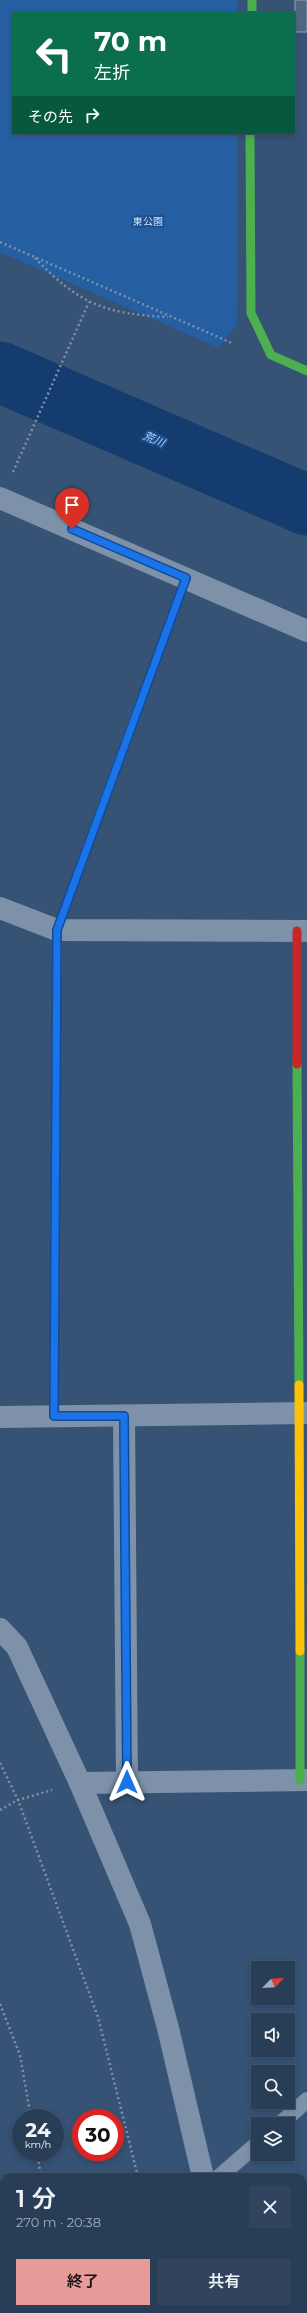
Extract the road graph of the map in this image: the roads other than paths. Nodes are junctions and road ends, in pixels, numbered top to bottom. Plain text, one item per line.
1 (252, 0) edge
2 (252, 12) edge
3 (250, 134) edge
4 (307, 371) edge
5 (0, 498) edge
6 (186, 578) junction
7 (307, 631) edge
8 (0, 908) edge
9 (57, 930) junction
10 (302, 931) edge
11 (303, 1414) edge
12 (54, 1416) junction
13 (124, 1416) junction
14 (0, 1417) edge
15 (0, 1629) edge
16 (304, 1780) edge
17 (127, 1782) junction
18 (80, 1783) junction
19 (307, 2100) edge
20 (288, 2117) edge
21 (251, 2149) edge
22 (202, 2173) edge
23 (224, 2173) edge

1 - 2 street
3 - 4 street
5 - 6 street
6 - 7 street
6 - 9 street
8 - 9 street
9 - 10 street
9 - 12 street
10 - 11 street
11 - 13 street
11 - 16 street
12 - 13 street
12 - 14 street
13 - 17 street
15 - 18 street
16 - 17 street
17 - 18 street
18 - 22 street
19 - 20 lane
21 - 23 lane

